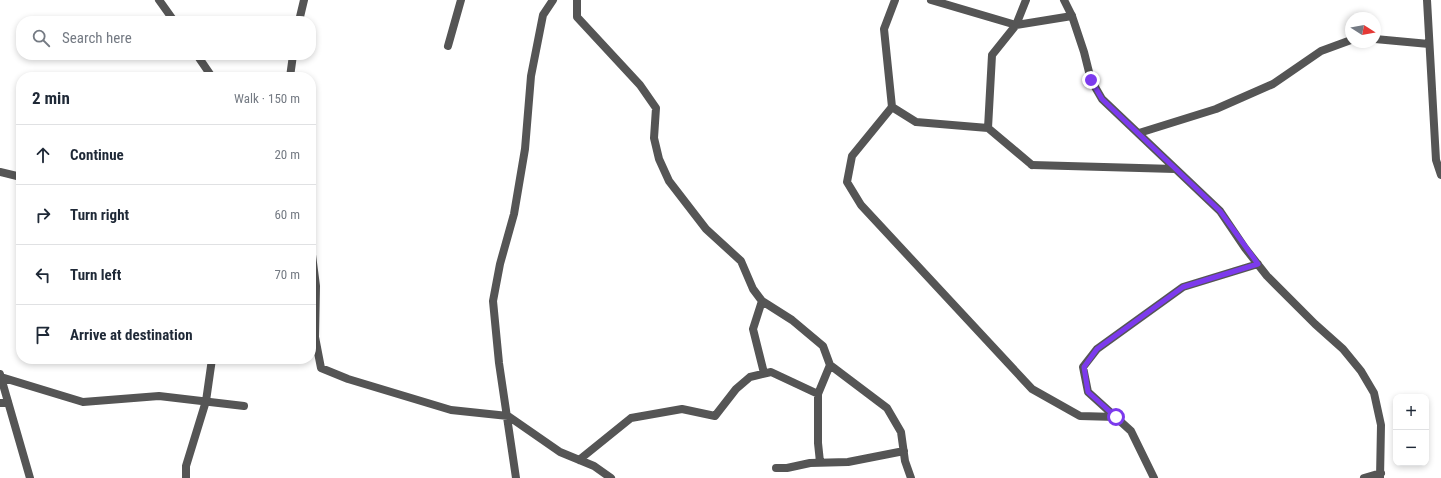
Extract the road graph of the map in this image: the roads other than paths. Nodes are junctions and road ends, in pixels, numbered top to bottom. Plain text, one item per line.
1 (159, 0) edge
2 (304, 0) edge
3 (461, 0) edge
4 (553, 0) edge
5 (577, 0) edge
6 (895, 0) edge
7 (932, 0) edge
8 (1026, 0) edge
9 (1064, 0) edge
10 (1427, 0) edge
11 (170, 16) edge
12 (300, 16) edge
13 (1072, 16) junction
14 (1016, 25) junction
15 (1381, 40) edge
16 (1345, 42) edge
17 (1429, 44) junction
18 (448, 46) dead end
19 (201, 60) edge
20 (292, 60) edge
21 (209, 72) edge
22 (291, 72) edge
23 (892, 107) junction
24 (988, 128) junction
25 (1139, 133) junction
26 (1175, 169) junction
27 (0, 172) edge
28 (1441, 175) edge
29 (16, 176) edge
30 (1258, 264) junction
31 (762, 300) junction
32 (316, 342) edge
33 (211, 364) edge
34 (830, 365) junction
35 (764, 373) junction
36 (0, 375) edge
37 (818, 394) junction
38 (206, 401) junction
39 (4, 403) edge
40 (244, 406) dead end
41 (508, 416) junction
42 (1116, 417) junction
43 (904, 451) junction
44 (579, 460) junction
45 (820, 462) junction
46 (776, 468) dead end
47 (1380, 476) edge
48 (30, 478) edge
49 (186, 478) edge
50 (516, 478) edge
51 (611, 478) edge
52 (911, 478) edge
53 (1154, 478) edge
54 (1364, 478) edge

1 - 11 street
2 - 12 street
3 - 18 street
4 - 41 street
5 - 31 street
6 - 23 street
7 - 14 street
8 - 14 street
9 - 13 street
10 - 17 street
13 - 14 street
13 - 25 street
14 - 24 street
15 - 17 street
16 - 25 street
17 - 28 street
19 - 21 street
20 - 22 street
23 - 24 street
23 - 42 street
24 - 26 street
25 - 26 street
26 - 30 street
27 - 29 street
30 - 42 street
30 - 47 street
31 - 34 street
31 - 35 street
32 - 41 street
33 - 38 street
34 - 37 street
34 - 43 street
35 - 37 street
35 - 44 street
36 - 38 street
36 - 39 street
37 - 45 street
38 - 40 street
38 - 49 street
39 - 48 street
41 - 44 street
41 - 50 street
42 - 53 street
43 - 45 street
43 - 52 street
44 - 51 street
45 - 46 street
47 - 54 street

